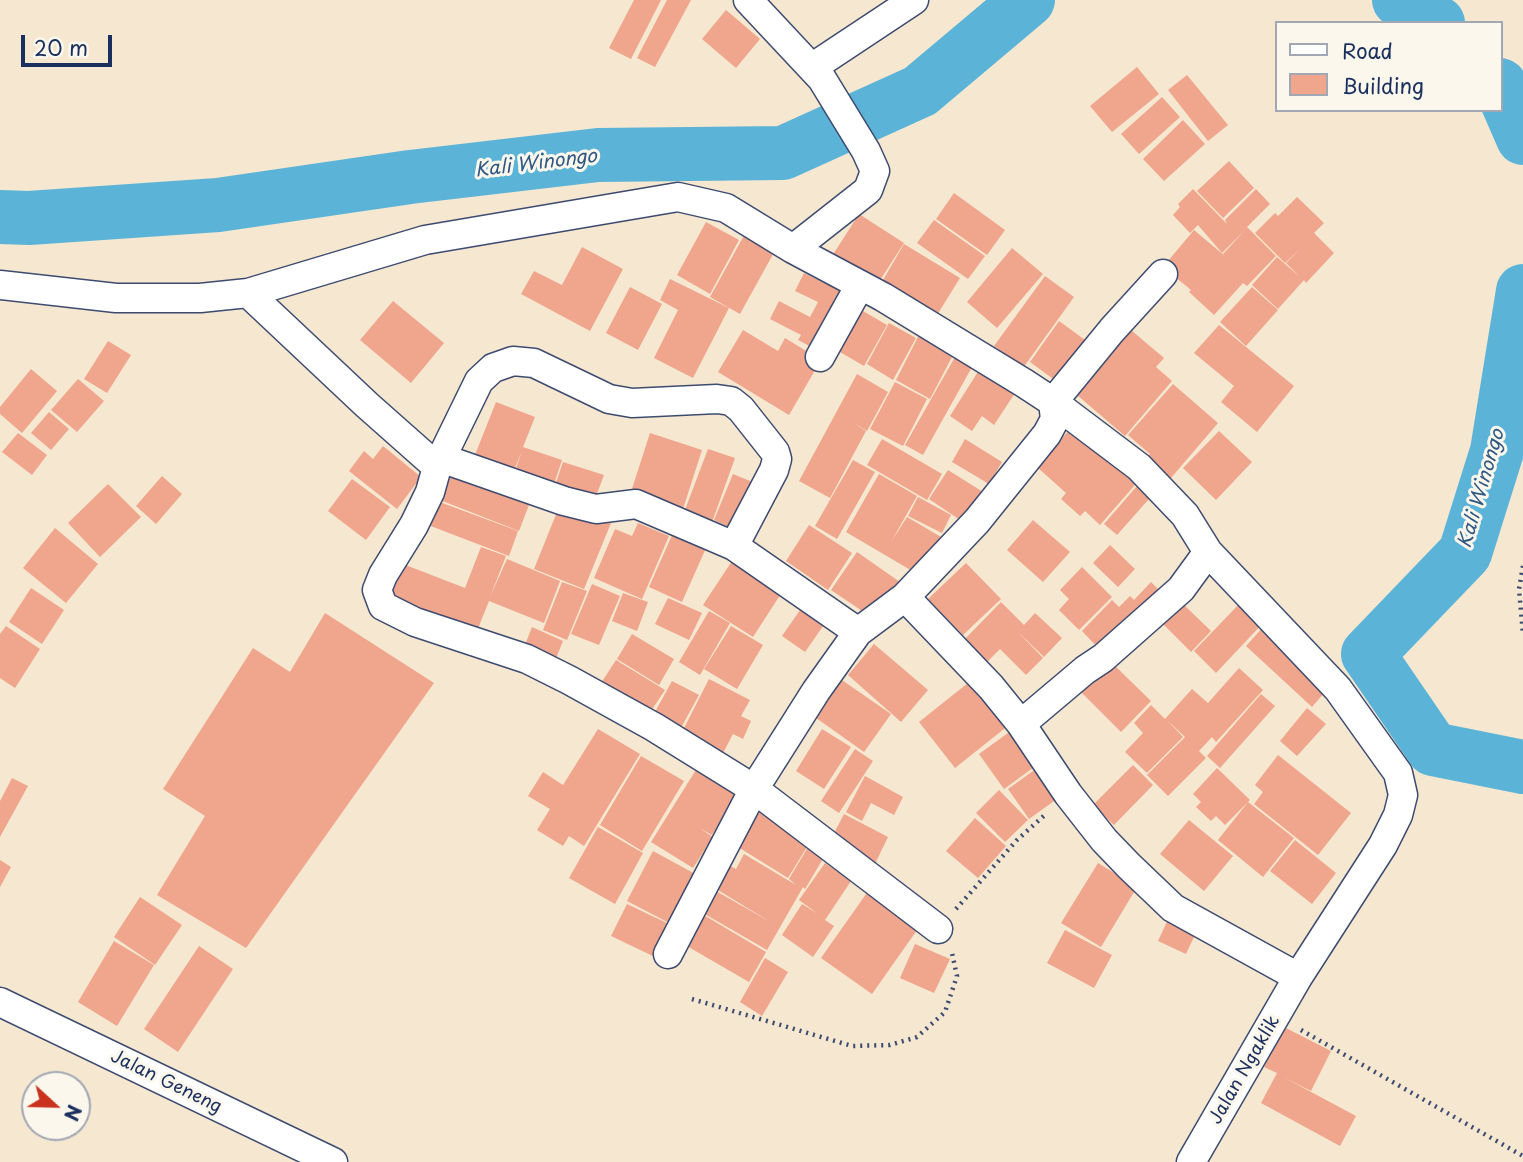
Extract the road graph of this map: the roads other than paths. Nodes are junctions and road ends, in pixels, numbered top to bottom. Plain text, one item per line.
1 (748, 0) edge
2 (914, 0) edge
3 (818, 73) junction
4 (793, 249) junction
5 (1163, 274) dead end
6 (0, 285) edge
7 (860, 285) junction
8 (248, 293) junction
9 (820, 357) dead end
10 (1053, 402) junction
11 (439, 462) junction
12 (734, 546) junction
13 (1208, 552) junction
14 (905, 597) junction
15 (858, 632) junction
16 (1021, 724) junction
17 (754, 789) junction
18 (939, 929) road end
19 (668, 954) dead end
20 (1298, 977) junction
21 (0, 1002) edge
22 (333, 1162) edge
23 (1191, 1162) edge

1 - 3 street
2 - 3 street
3 - 4 street
4 - 7 street, Jalan Ngaklik
4 - 8 street, Jalan Ngaklik
5 - 10 street
6 - 8 street, Jalan Ngaklik
7 - 9 street
7 - 10 street, Jalan Ngaklik
8 - 11 street
10 - 13 street, Jalan Ngaklik
10 - 14 street
11 - 12 street
11 - 12 street
11 - 17 street
12 - 15 street
13 - 16 street
13 - 20 street, Jalan Ngaklik
14 - 15 street
14 - 16 street
15 - 17 street
16 - 20 street
17 - 18 street
17 - 19 street
20 - 23 street, Jalan Ngaklik
21 - 22 street, Jalan Geneng

